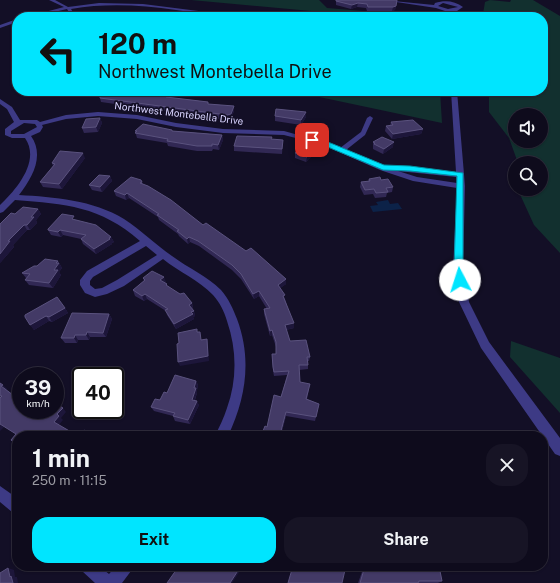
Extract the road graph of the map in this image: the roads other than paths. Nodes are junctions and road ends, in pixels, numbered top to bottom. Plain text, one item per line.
1 (52, 0) edge
2 (125, 0) edge
3 (385, 0) edge
4 (445, 0) edge
5 (451, 0) edge
6 (120, 4) junction
7 (456, 4) junction
8 (439, 6) junction
9 (68, 8) junction
10 (454, 10) joint
11 (50, 12) edge
12 (73, 12) edge
13 (205, 12) edge
14 (444, 12) edge
15 (12, 22) edge
16 (0, 27) edge
17 (454, 96) edge
18 (0, 101) edge
19 (370, 118) dead end
20 (18, 123) junction
21 (40, 124) junction
22 (3, 134) edge
23 (27, 136) junction
24 (342, 150) junction
25 (383, 168) junction
26 (460, 175) junction
27 (460, 186) junction
28 (14, 197) junction
29 (0, 210) edge
30 (147, 240) junction
31 (163, 254) junction
32 (224, 431) edge
33 (547, 431) edge
34 (548, 432) edge
35 (560, 449) edge
36 (0, 493) edge
37 (12, 503) edge
38 (93, 571) edge
39 (122, 571) edge
40 (107, 583) edge
41 (112, 583) edge

1 - 9 street
2 - 6 street
3 - 8 street
4 - 8 street
5 - 7 street
6 - 9 street
6 - 13 street
7 - 8 street
7 - 10 street
8 - 10 street
8 - 14 street
9 - 11 street
9 - 12 street
15 - 16 street
17 - 26 street
18 - 20 street
19 - 24 street
20 - 21 street
20 - 22 street
21 - 23 street
21 - 24 street, Northwest Montebella Drive
22 - 23 street
23 - 28 street
24 - 25 street, Northwest Montebella Drive
25 - 26 street, Northwest Montebella Drive
25 - 27 street, Northwest Montebella Drive
26 - 27 street
27 - 33 street
28 - 29 street
28 - 30 street
30 - 31 street
30 - 31 street
31 - 32 street
34 - 35 street
36 - 37 street
38 - 40 street
39 - 41 street

